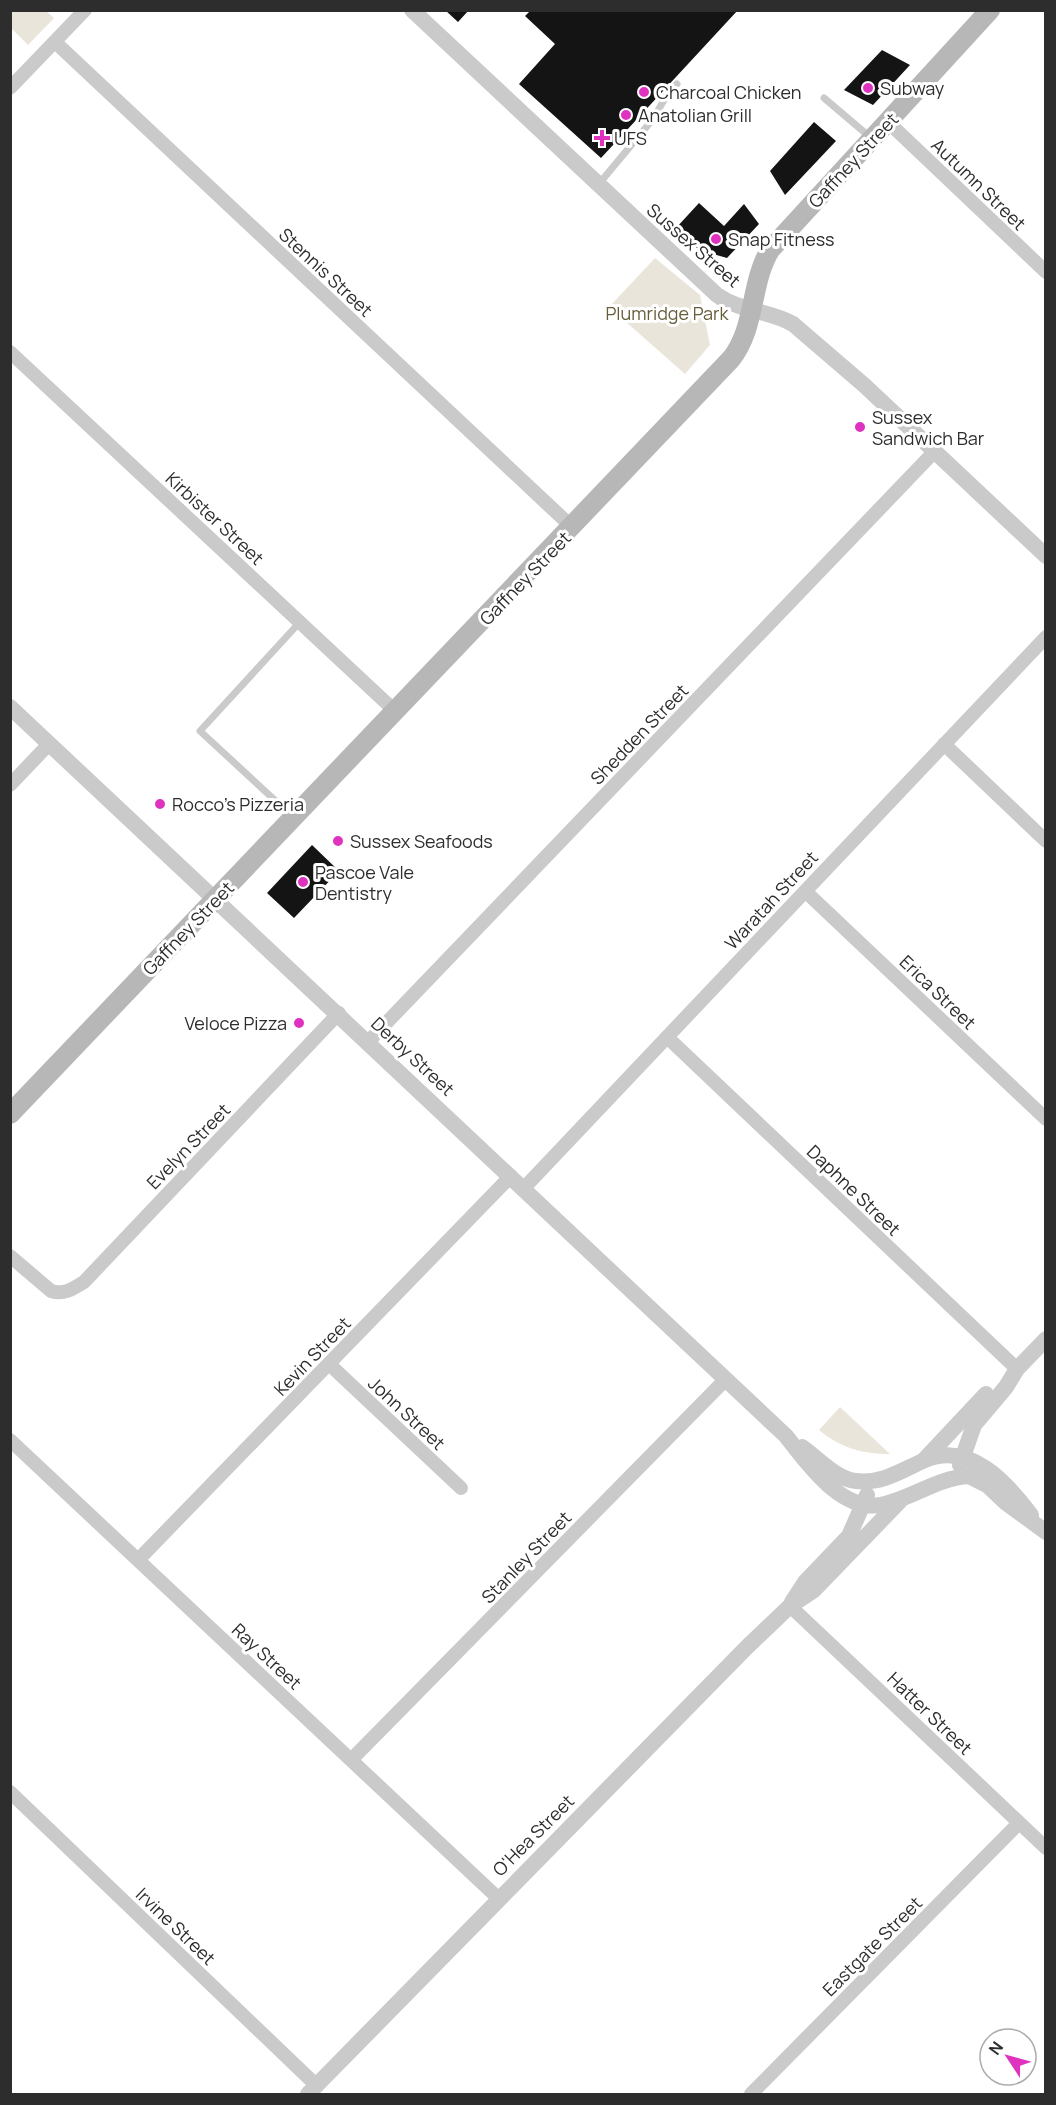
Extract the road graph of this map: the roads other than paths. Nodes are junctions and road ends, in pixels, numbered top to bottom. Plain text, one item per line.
1 (85, 10) edge
2 (412, 10) edge
3 (987, 12) edge
4 (55, 42) junction
5 (677, 84) dead end
6 (10, 88) edge
7 (824, 98) dead end
8 (888, 122) junction
9 (872, 138) junction
10 (598, 185) junction
11 (1046, 272) edge
12 (751, 312) junction
13 (10, 352) edge
14 (935, 452) junction
15 (573, 528) junction
16 (1046, 556) edge
17 (300, 622) junction
18 (1046, 637) edge
19 (10, 707) edge
20 (396, 711) junction
21 (49, 744) junction
22 (944, 744) junction
23 (10, 785) edge
24 (293, 818) junction
25 (1046, 841) edge
26 (805, 891) junction
27 (217, 899) junction
28 (339, 1013) junction
29 (667, 1037) junction
30 (369, 1041) junction
31 (10, 1114) edge
32 (1046, 1119) edge
33 (518, 1182) junction
34 (10, 1256) edge
35 (1046, 1339) edge
36 (329, 1364) junction
37 (1017, 1369) junction
38 (726, 1379) junction
39 (786, 1436) junction
40 (10, 1440) edge
41 (963, 1457) junction
42 (924, 1460) junction
43 (895, 1476) junction
44 (943, 1482) junction
45 (461, 1488) dead end
46 (905, 1496) junction
47 (864, 1504) junction
48 (1042, 1529) edge
49 (138, 1560) junction
50 (790, 1606) junction
51 (351, 1761) junction
52 (10, 1792) edge
53 (1019, 1823) junction
54 (1046, 1848) edge
55 (498, 1898) junction
56 (312, 2090) edge
57 (751, 2094) edge

1 - 4 street
2 - 10 street, Sussex Street
3 - 8 main road, Gaffney Street
4 - 6 street
4 - 15 street, Stennis Street
5 - 10 lane
7 - 9 lane
8 - 9 main road, Gaffney Street
8 - 11 street, Autumn Street
9 - 12 main road, Gaffney Street
10 - 12 street, Sussex Street
12 - 14 street, Sussex Street
12 - 15 main road, Gaffney Street
13 - 17 street, Kirbister Street
14 - 16 street, Sussex Street
14 - 30 street, Shedden Street
15 - 20 main road, Gaffney Street
17 - 20 street, Kirbister Street
17 - 24 lane
18 - 22 street, Waratah Street
19 - 21 street, Derby Street
20 - 24 main road, Gaffney Street
21 - 23 street
21 - 27 street, Derby Street
22 - 25 street
22 - 26 street, Waratah Street
24 - 27 main road, Gaffney Street
26 - 29 street, Waratah Street
26 - 32 street, Erica Street
27 - 28 street, Derby Street
27 - 31 main road, Gaffney Street
28 - 30 street, Derby Street
28 - 34 street, Evelyn Street
29 - 33 street, Waratah Street
29 - 37 street, Daphne Street
30 - 33 street, Derby Street
33 - 36 street, Kevin Street
33 - 38 street, Derby Street
35 - 37 street
36 - 45 street, John Street
36 - 49 street, Kevin Street
37 - 41 street
37 - 42 street
38 - 39 street, Derby Street
38 - 51 street, Stanley Street
39 - 43 street, Derby Street
39 - 47 street, Derby Street
40 - 49 street, Ray Street
41 - 42 street
41 - 44 street
41 - 48 street
42 - 43 street, Derby Street
43 - 47 street, O'Hea Street
44 - 46 street
44 - 48 street
46 - 47 street
46 - 50 street, O'Hea Street
47 - 50 street, O'Hea Street
49 - 51 street, Ray Street
50 - 53 street, Hatter Street
50 - 55 street, O'Hea Street
51 - 55 street, Ray Street
52 - 56 street, Irvine Street
53 - 54 street, Hatter Street
53 - 57 street, Eastgate Street
55 - 56 street, O'Hea Street

